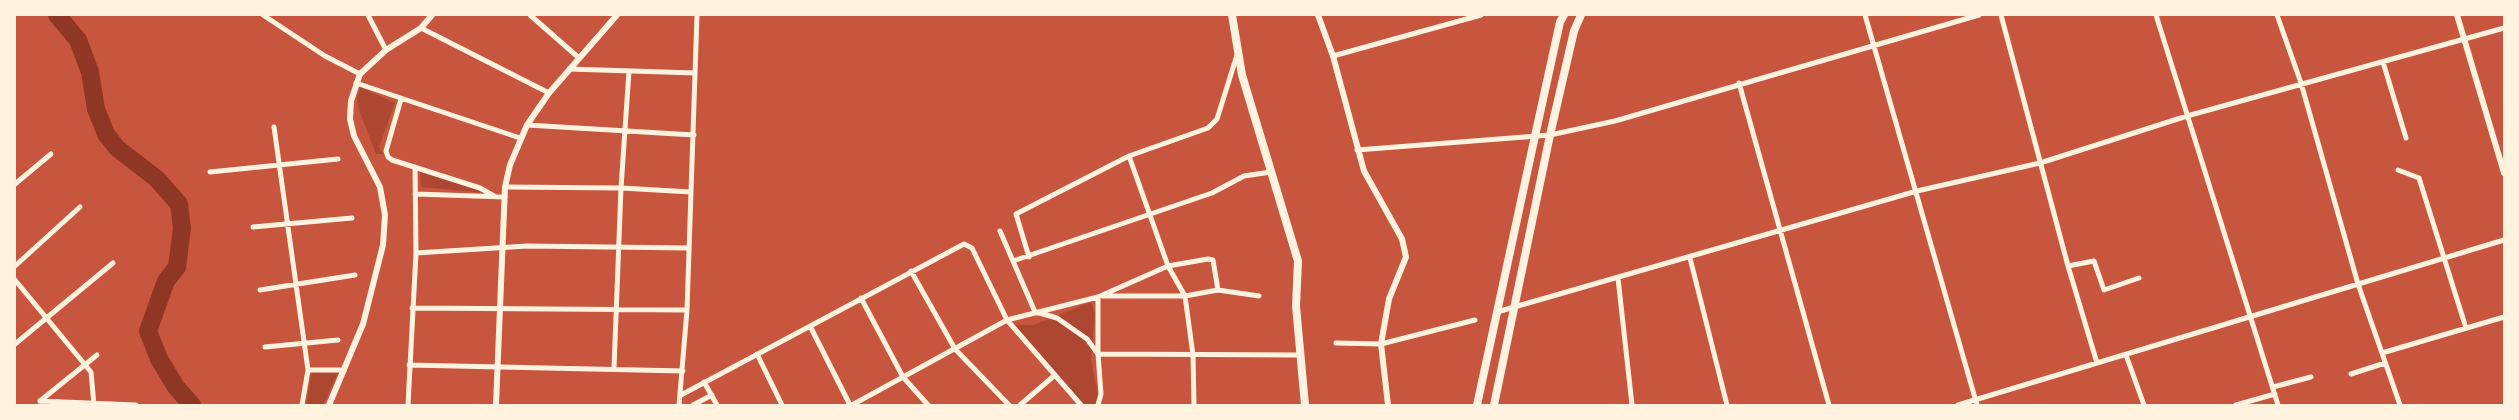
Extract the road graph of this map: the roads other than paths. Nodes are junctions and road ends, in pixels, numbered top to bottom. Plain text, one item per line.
1 (264, 15) edge
2 (368, 15) edge
3 (432, 15) edge
4 (530, 15) edge
5 (617, 15) edge
6 (697, 15) edge
7 (1232, 15) edge
8 (1318, 15) edge
9 (1481, 15) edge
10 (1564, 15) edge
11 (1581, 15) edge
12 (1864, 15) edge
13 (1979, 15) edge
14 (2001, 15) edge
15 (2156, 15) edge
16 (2277, 15) edge
17 (2456, 15) edge
18 (421, 28) junction
19 (2504, 28) edge
20 (2464, 40) junction
21 (1874, 45) junction
22 (386, 50) junction
23 (1238, 52) junction
24 (1333, 56) junction
25 (579, 58) junction
26 (2383, 62) junction
27 (569, 69) junction
28 (629, 71) junction
29 (695, 73) junction
30 (360, 74) junction
31 (356, 83) junction
32 (1739, 83) junction
33 (2300, 83) junction
34 (548, 93) junction
35 (401, 99) junction
36 (2187, 116) junction
37 (527, 125) junction
38 (274, 126) dead end
39 (625, 130) junction
40 (1550, 134) junction
41 (694, 135) junction
42 (1535, 136) junction
43 (520, 138) junction
44 (2406, 138) dead end
45 (1358, 150) junction
46 (51, 154) dead end
47 (1129, 156) junction
48 (338, 159) dead end
49 (2040, 163) junction
50 (278, 166) junction
51 (415, 167) junction
52 (2398, 170) dead end
53 (210, 172) dead end
54 (1271, 172) junction
55 (2504, 173) edge
56 (15, 184) edge
57 (505, 186) junction
58 (621, 188) junction
59 (691, 192) junction
60 (1916, 192) junction
61 (416, 194) junction
62 (494, 196) junction
63 (505, 197) junction
64 (80, 207) dead end
65 (1148, 215) junction
66 (352, 218) dead end
67 (287, 224) junction
68 (253, 227) dead end
69 (1000, 231) dead end
70 (1778, 231) junction
71 (2504, 240) edge
72 (502, 248) junction
73 (618, 248) junction
74 (689, 248) junction
75 (416, 253) junction
76 (1029, 257) junction
77 (1690, 258) junction
78 (2444, 258) junction
79 (1013, 261) junction
80 (113, 264) dead end
81 (15, 266) edge
82 (1168, 266) junction
83 (2068, 266) junction
84 (911, 272) junction
85 (355, 276) dead end
86 (1618, 278) junction
87 (2139, 278) dead end
88 (15, 280) edge
89 (295, 284) junction
90 (2358, 284) junction
91 (260, 290) dead end
92 (1218, 290) junction
93 (1185, 296) junction
94 (1259, 296) dead end
95 (1100, 297) junction
96 (861, 298) junction
97 (1515, 307) junction
98 (412, 308) junction
99 (616, 308) junction
100 (498, 309) junction
101 (687, 310) junction
102 (1035, 312) junction
103 (1497, 312) junction
104 (2252, 316) junction
105 (2504, 317) edge
106 (48, 318) junction
107 (1007, 320) junction
108 (1475, 320) dead end
109 (810, 326) junction
110 (2466, 328) junction
111 (338, 340) dead end
112 (304, 342) junction
113 (1336, 343) dead end
114 (15, 344) edge
115 (1381, 344) junction
116 (266, 347) dead end
117 (955, 349) junction
118 (2382, 353) junction
119 (757, 354) junction
120 (1098, 354) junction
121 (96, 355) dead end
122 (1193, 355) junction
123 (1299, 355) junction
124 (2126, 355) junction
125 (2097, 363) junction
126 (2385, 363) junction
127 (86, 365) junction
128 (409, 365) junction
129 (498, 367) junction
130 (614, 368) junction
131 (308, 370) junction
132 (344, 370) junction
133 (683, 371) junction
134 (2350, 374) dead end
135 (1054, 375) junction
136 (903, 377) junction
137 (2311, 377) dead end
138 (704, 382) junction
139 (2273, 387) junction
140 (2275, 394) junction
141 (681, 395) junction
142 (712, 395) junction
143 (1976, 402) edge
144 (136, 404) edge
145 (94, 405) edge
146 (302, 405) edge
147 (329, 405) edge
148 (408, 405) edge
149 (496, 405) edge
150 (680, 405) edge
151 (692, 405) edge
152 (717, 405) edge
153 (782, 405) edge
154 (851, 405) edge
155 (928, 405) edge
156 (1009, 405) edge
157 (1020, 405) edge
158 (1081, 405) edge
159 (1098, 405) edge
160 (1194, 405) edge
161 (1305, 405) edge
162 (1388, 405) edge
163 (1477, 405) edge
164 (1494, 405) edge
165 (1632, 405) edge
166 (1727, 405) edge
167 (1829, 405) edge
168 (1958, 405) edge
169 (2144, 405) edge
170 (2236, 405) edge
171 (2278, 405) edge
172 (2400, 405) edge

1 - 30 street
2 - 22 street
3 - 18 street
4 - 25 street
5 - 25 street
6 - 29 street
7 - 23 main road
8 - 24 street
9 - 24 street
10 - 42 main road
11 - 40 main road
12 - 21 street
13 - 21 street
14 - 49 street
15 - 36 street
16 - 33 street
17 - 20 street
18 - 22 street
18 - 34 street
19 - 20 street
20 - 26 street
20 - 55 street
21 - 32 street
21 - 60 street
22 - 30 street
23 - 47 street
23 - 54 main road
24 - 45 street
25 - 27 street
26 - 33 street
26 - 44 street
27 - 28 street
27 - 34 street
28 - 29 street
28 - 39 street
29 - 41 street
30 - 31 street
31 - 35 street
31 - 132 street
32 - 40 street
32 - 70 street
33 - 36 street
33 - 90 street
34 - 37 street
35 - 43 street
35 - 51 street
36 - 49 street
36 - 104 street
37 - 39 street
37 - 43 street
38 - 50 street
39 - 41 street
39 - 58 street
40 - 42 street
40 - 97 main road
41 - 59 street
42 - 45 street
42 - 103 main road
43 - 57 street
45 - 115 street
46 - 56 street
47 - 65 street
47 - 76 street
48 - 50 street
49 - 60 street
49 - 83 street
50 - 53 street
50 - 67 street
51 - 61 street
51 - 62 street
52 - 78 street
54 - 65 street
54 - 123 main road
57 - 58 street
57 - 63 street
58 - 59 street
58 - 73 street
59 - 74 street
60 - 70 street
60 - 143 street
61 - 62 street
61 - 75 street
62 - 63 street
63 - 72 street
64 - 81 street
65 - 76 street
65 - 82 street
66 - 67 street
67 - 68 street
67 - 89 street
69 - 79 street
70 - 77 street
70 - 167 street
71 - 78 street
72 - 73 street
72 - 75 street
72 - 100 street
73 - 74 street
73 - 99 street
74 - 101 street
75 - 98 street
76 - 79 street
77 - 86 street
77 - 166 street
78 - 90 street
78 - 110 street
79 - 102 street
80 - 106 street
82 - 92 street
82 - 93 street
82 - 95 street
83 - 87 street
83 - 125 street
84 - 96 street
84 - 107 street
84 - 117 street
85 - 89 street
86 - 97 street
86 - 165 street
88 - 106 street
89 - 91 street
89 - 112 street
90 - 104 street
90 - 118 street
92 - 93 street
92 - 94 street
93 - 95 street
93 - 122 street
95 - 102 street
95 - 120 street
96 - 109 street
96 - 136 street
97 - 103 street
97 - 164 main road
98 - 100 street
98 - 128 street
99 - 100 street
99 - 101 street
99 - 130 street
100 - 129 street
101 - 133 street
102 - 107 street
102 - 120 street
103 - 163 main road
104 - 124 street
104 - 139 street
105 - 110 street
106 - 114 street
106 - 127 street
107 - 117 street
107 - 135 street
108 - 115 street
109 - 119 street
109 - 154 street
110 - 118 street
111 - 112 street
112 - 116 street
112 - 131 street
113 - 115 street
115 - 162 street
117 - 136 street
117 - 156 street
118 - 126 street
119 - 138 street
119 - 153 street
120 - 122 street
120 - 159 street
121 - 127 street
122 - 123 street
122 - 160 street
123 - 161 main road
124 - 125 street
124 - 169 street
125 - 143 street
126 - 134 street
126 - 172 street
127 - 145 street
127 - 145 street
128 - 129 street
128 - 148 street
129 - 130 street
129 - 149 street
130 - 133 street
131 - 132 street
131 - 146 street
132 - 147 street
133 - 141 street
135 - 157 street
135 - 158 street
136 - 154 street
136 - 155 street
137 - 139 street
138 - 141 street
138 - 142 street
139 - 140 street
140 - 170 street
140 - 171 street
141 - 150 street
142 - 151 street
142 - 152 street
143 - 168 street
144 - 145 street

